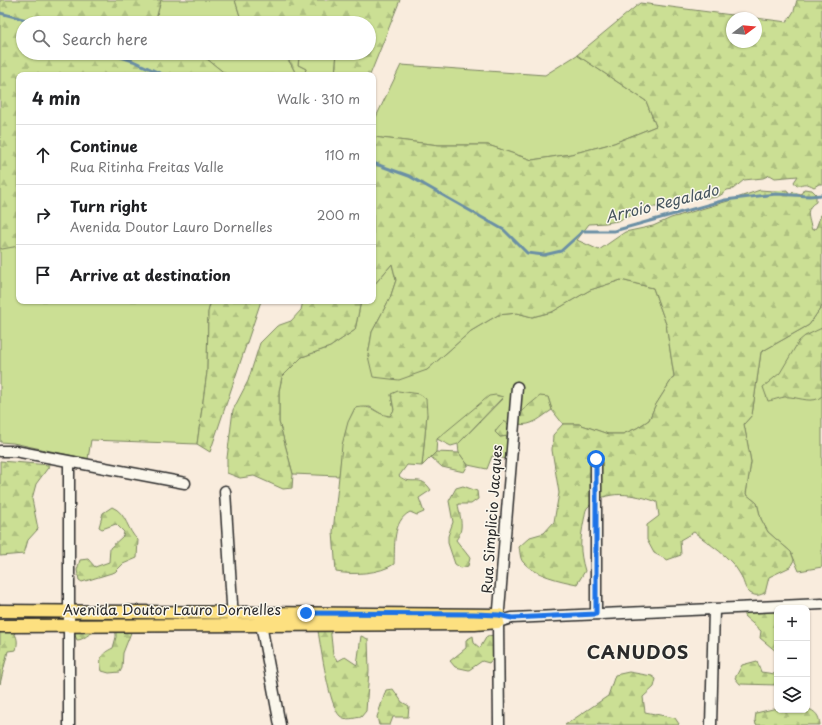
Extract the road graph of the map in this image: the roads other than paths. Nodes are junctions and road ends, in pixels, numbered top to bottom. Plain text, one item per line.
1 (517, 387) dead end
2 (0, 451) edge
3 (596, 459) dead end
4 (69, 461) junction
5 (185, 483) dead end
6 (225, 491) dead end
7 (822, 604) edge
8 (714, 610) junction
9 (0, 611) edge
10 (70, 612) junction
11 (596, 614) junction
12 (260, 618) junction
13 (499, 618) junction
14 (233, 619) junction
15 (70, 625) junction
16 (0, 626) edge
17 (69, 725) edge
18 (280, 725) edge
19 (499, 725) edge
20 (711, 725) edge

1 - 13 street, Rua Simplicio Jacques
2 - 4 street
3 - 11 street
4 - 5 street
4 - 10 street
6 - 14 street
7 - 8 street, Avenida Doutor Lauro Dornelles
8 - 11 street, Avenida Doutor Lauro Dornelles
8 - 20 street
9 - 10 main road, Avenida Doutor Lauro Dornelles
10 - 14 main road, Avenida Doutor Lauro Dornelles
10 - 15 street
11 - 13 street, Avenida Doutor Lauro Dornelles
12 - 13 main road, Avenida Doutor Lauro Dornelles
12 - 14 main road, Avenida Doutor Lauro Dornelles
12 - 18 street
13 - 19 street, Rua Simplicio Jacques
14 - 15 main road, Avenida Doutor Lauro Dornelles
15 - 16 main road, Avenida Doutor Lauro Dornelles
15 - 17 street

